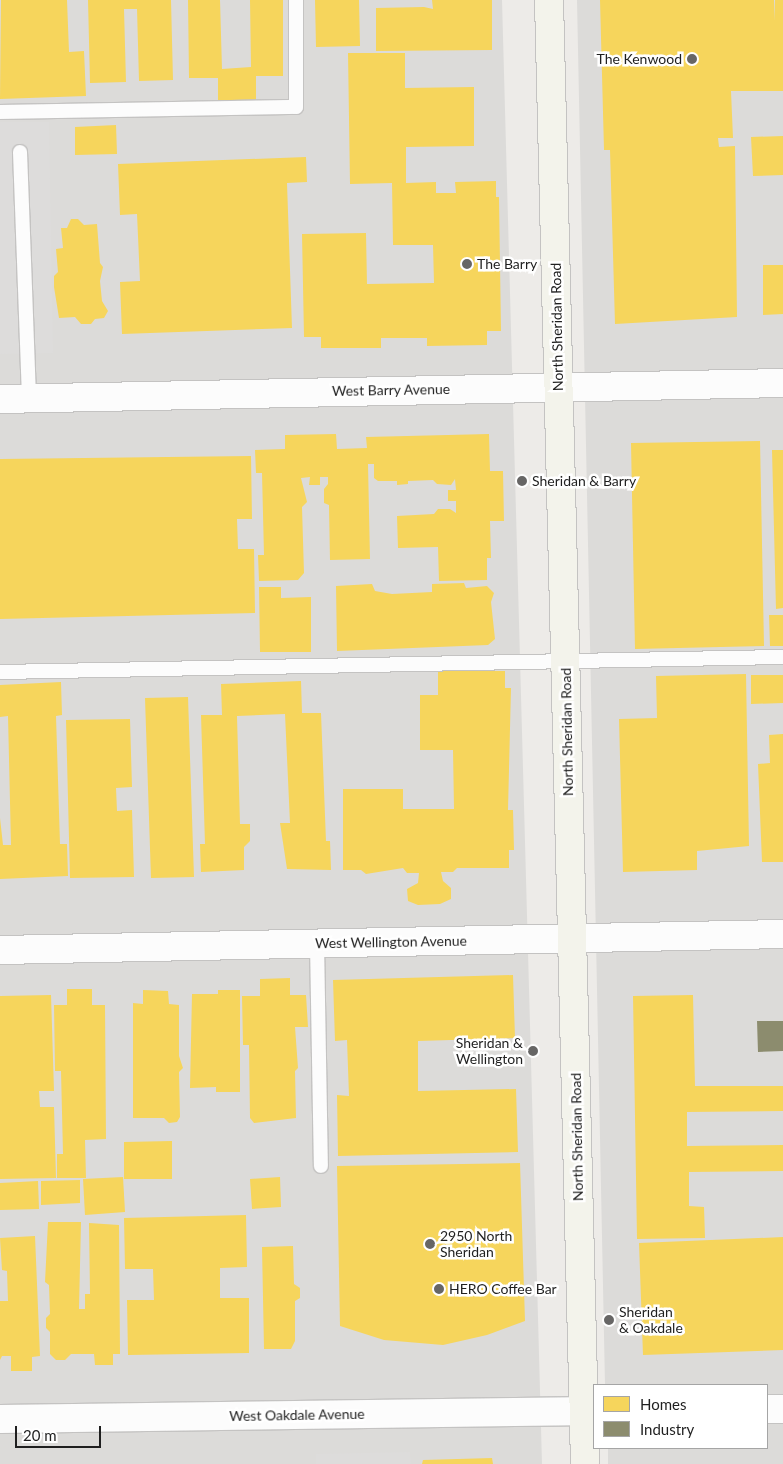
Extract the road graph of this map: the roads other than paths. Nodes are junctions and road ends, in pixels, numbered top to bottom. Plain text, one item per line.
1 (296, 0) edge
2 (549, 0) edge
3 (0, 112) edge
4 (20, 152) dead end
5 (783, 383) edge
6 (558, 387) junction
7 (29, 398) junction
8 (0, 399) edge
9 (783, 657) edge
10 (565, 661) junction
11 (0, 672) edge
12 (783, 934) edge
13 (572, 938) junction
14 (317, 943) junction
15 (0, 950) edge
16 (321, 1166) dead end
17 (783, 1408) edge
18 (768, 1409) edge
19 (589, 1411) edge
20 (0, 1419) edge
21 (585, 1464) edge

1 - 3 lane
2 - 6 main road, North Sheridan Road
4 - 7 lane
5 - 6 street, West Barry Avenue
6 - 7 street, West Barry Avenue
6 - 10 main road, North Sheridan Road
7 - 8 street, West Barry Avenue
9 - 10 lane
10 - 11 lane
10 - 13 main road, North Sheridan Road
12 - 13 street, West Wellington Avenue
13 - 14 street, West Wellington Avenue
13 - 19 main road, North Sheridan Road
14 - 15 street, West Wellington Avenue
14 - 16 lane
17 - 18 street
19 - 20 street, West Oakdale Avenue
19 - 21 main road, North Sheridan Road

